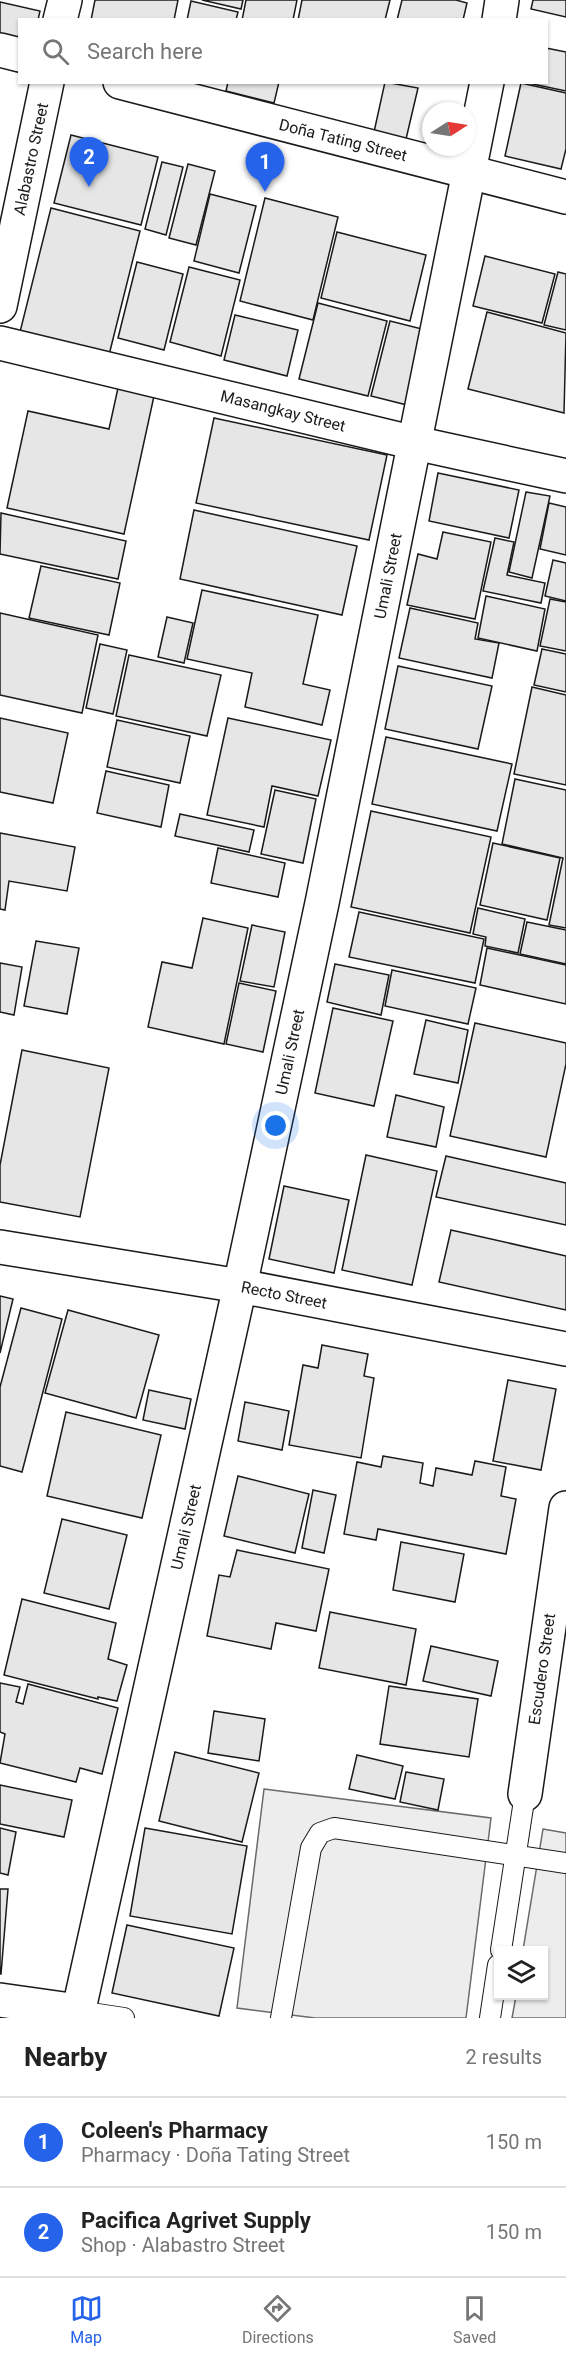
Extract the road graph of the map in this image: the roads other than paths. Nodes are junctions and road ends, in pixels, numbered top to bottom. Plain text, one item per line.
1 (65, 0) edge
2 (502, 0) edge
3 (60, 18) edge
4 (499, 18) edge
5 (0, 50) edge
6 (18, 54) edge
7 (47, 84) edge
8 (128, 84) edge
9 (487, 84) edge
10 (470, 172) junction
11 (566, 197) edge
12 (0, 306) edge
13 (0, 343) edge
14 (415, 443) junction
15 (566, 476) edge
16 (0, 1246) edge
17 (240, 1286) junction
18 (566, 1349) edge
19 (566, 1508) edge
20 (525, 1794) joint
21 (516, 1854) junction
22 (566, 1863) edge
23 (502, 1946) edge
24 (494, 1992) edge
25 (0, 2000) edge
26 (77, 2014) edge
27 (124, 2018) edge
28 (281, 2018) edge
29 (490, 2018) edge

1 - 3 street
2 - 4 street
5 - 6 street
7 - 12 street, Alabastro Street
8 - 10 street, Doña Tating Street
9 - 10 street, Umali Street
10 - 11 street, Doña Tating Street
10 - 14 street, Umali Street
13 - 14 street, Masangkay Street
14 - 15 street, Masangkay Street
14 - 17 street, Umali Street
16 - 17 street, Recto Street
17 - 18 street, Recto Street
17 - 26 street, Umali Street
19 - 20 street, Escudero Street
20 - 21 lane
21 - 22 lane
21 - 23 lane
21 - 28 lane
24 - 29 lane
25 - 26 street
26 - 27 lane

